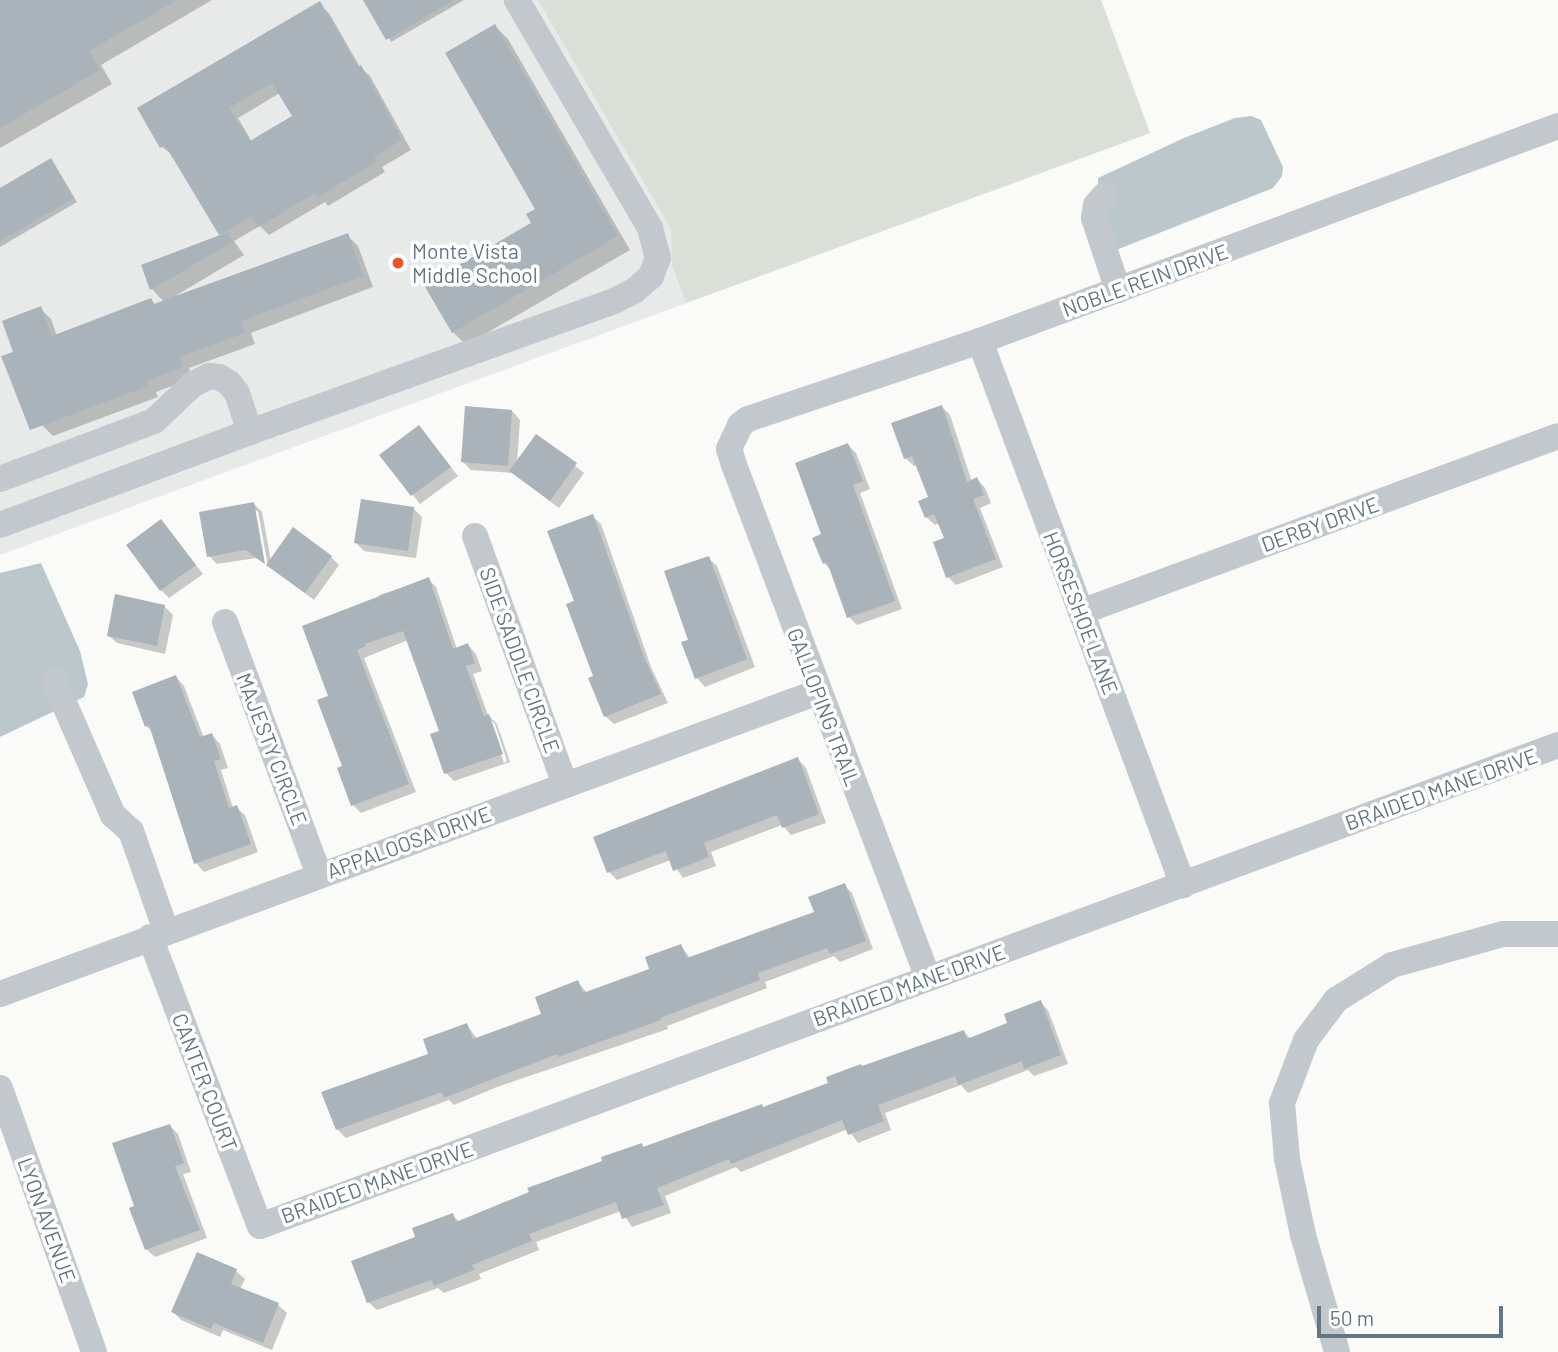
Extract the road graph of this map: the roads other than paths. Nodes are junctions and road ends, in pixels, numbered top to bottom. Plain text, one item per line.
1 (517, 0) edge
2 (1558, 126) edge
3 (1105, 195) dead end
4 (1118, 290) junction
5 (980, 341) junction
6 (250, 432) junction
7 (734, 434) joint
8 (1558, 436) edge
9 (0, 479) edge
10 (0, 525) edge
11 (475, 536) dead end
12 (1081, 612) junction
13 (225, 622) dead end
14 (54, 680) dead end
15 (818, 692) junction
16 (1558, 746) edge
17 (565, 784) junction
18 (319, 875) junction
19 (1183, 885) junction
20 (158, 934) junction
21 (1558, 934) edge
22 (928, 978) junction
23 (0, 994) edge
24 (0, 1088) edge
25 (260, 1226) joint
26 (94, 1352) edge
27 (1338, 1352) edge

1 - 6 street
2 - 4 street, NOBLE REIN DRIVE
3 - 4 street
4 - 5 street, NOBLE REIN DRIVE
5 - 7 street, NOBLE REIN DRIVE
5 - 12 street, HORSESHOE LANE
6 - 9 street
6 - 10 street
7 - 15 street, GALLOPING TRAIL
8 - 12 street, DERBY DRIVE
11 - 17 street, SIDE SADDLE CIRCLE
12 - 19 street, HORSESHOE LANE
13 - 18 street, MAJESTY CIRCLE
14 - 20 street, CANTER COURT
15 - 17 street, APPALOOSA DRIVE
15 - 22 street, GALLOPING TRAIL
16 - 19 street, BRAIDED MANE DRIVE
17 - 18 street, APPALOOSA DRIVE
18 - 20 street, APPALOOSA DRIVE
19 - 22 street, BRAIDED MANE DRIVE
20 - 23 street, APPALOOSA DRIVE
20 - 25 street, CANTER COURT
21 - 27 street
22 - 25 street, BRAIDED MANE DRIVE
24 - 26 street, LYON AVENUE

